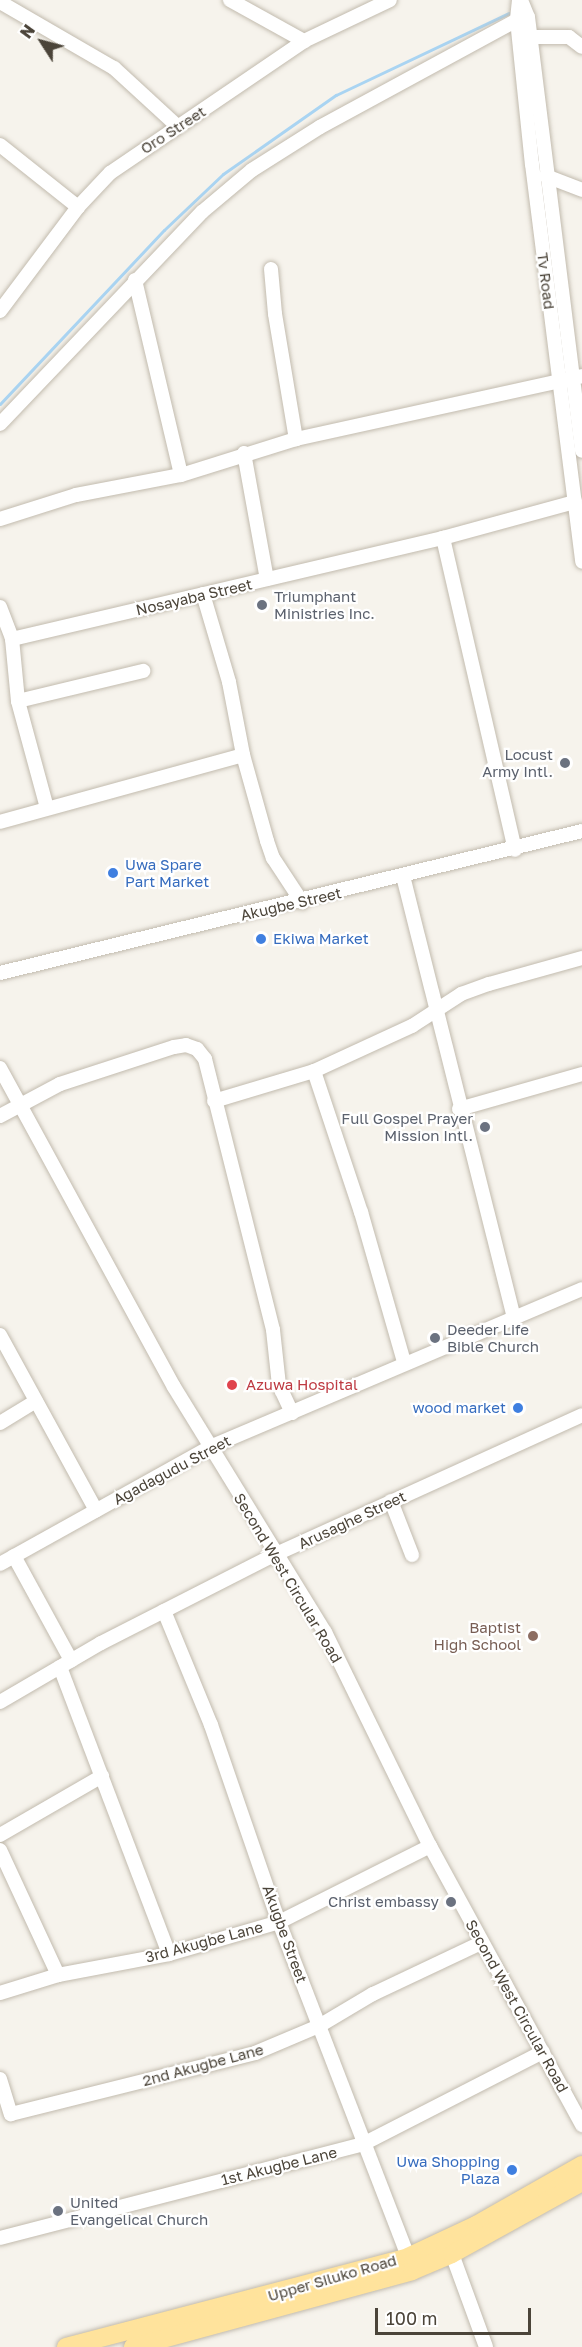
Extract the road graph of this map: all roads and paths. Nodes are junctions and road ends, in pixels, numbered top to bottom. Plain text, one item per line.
1 (230, 0) edge
2 (390, 0) edge
3 (520, 0) edge
4 (0, 2) edge
5 (517, 20) junction
6 (530, 37) junction
7 (304, 41) junction
8 (582, 47) edge
9 (177, 126) junction
10 (0, 145) edge
11 (546, 176) junction
12 (582, 190) edge
13 (78, 207) junction
14 (272, 269) dead end
15 (135, 280) junction
16 (0, 311) edge
17 (572, 378) edge
18 (0, 424) edge
19 (296, 440) junction
20 (582, 451) edge
21 (244, 453) junction
22 (181, 475) junction
23 (575, 502) junction
24 (0, 519) edge
25 (443, 538) junction
26 (582, 562) edge
27 (267, 579) junction
28 (203, 594) junction
29 (1, 611) edge
30 (9, 649) edge
31 (143, 671) dead end
32 (18, 701) junction
33 (243, 755) junction
34 (47, 808) junction
35 (0, 822) edge
36 (582, 831) edge
37 (515, 850) junction
38 (403, 876) junction
39 (302, 902) junction
40 (582, 958) edge
41 (0, 973) edge
42 (438, 1011) junction
43 (0, 1068) edge
44 (314, 1071) junction
45 (582, 1074) edge
46 (214, 1101) junction
47 (19, 1105) junction
48 (459, 1109) junction
49 (0, 1116) edge
50 (582, 1289) edge
51 (513, 1315) junction
52 (0, 1335) edge
53 (404, 1362) junction
54 (36, 1401) junction
55 (292, 1413) junction
56 (582, 1415) edge
57 (0, 1423) edge
58 (210, 1447) junction
59 (391, 1501) junction
60 (96, 1510) junction
61 (274, 1555) junction
62 (412, 1555) dead end
63 (14, 1556) junction
64 (0, 1564) edge
65 (164, 1611) junction
66 (66, 1664) junction
67 (0, 1702) edge
68 (102, 1776) junction
69 (0, 1835) edge
70 (430, 1846) junction
71 (0, 1850) edge
72 (279, 1922) junction
73 (481, 1943) junction
74 (169, 1954) junction
75 (58, 1975) junction
76 (0, 1993) edge
77 (319, 2026) junction
78 (543, 2052) junction
79 (0, 2079) edge
80 (582, 2125) edge
81 (363, 2144) junction
82 (582, 2165) edge
83 (582, 2182) edge
84 (0, 2238) edge
85 (452, 2254) junction
86 (408, 2257) junction
87 (66, 2347) edge
88 (133, 2347) edge
89 (486, 2347) edge

1 - 7 street
2 - 7 street, Oro Street
3 - 5 street, Tv Road
3 - 6 street, Tv Road
4 - 9 street
5 - 15 street
5 - 17 street, Tv Road
6 - 8 street
6 - 11 street, Tv Road
7 - 9 street, Oro Street
9 - 13 street, Oro Street
10 - 13 street
11 - 12 street
11 - 17 street, Tv Road
13 - 16 street, Oro Street
14 - 19 street
15 - 18 street
15 - 22 street
17 - 19 street
17 - 20 street, Tv Road
17 - 23 street, Tv Road
19 - 21 street
21 - 22 street
21 - 27 street
22 - 24 street
23 - 25 street, Nosayaba Street
23 - 26 street, Tv Road
25 - 27 street, Nosayaba Street
25 - 37 street
27 - 28 street, Nosayaba Street
28 - 30 street, Nosayaba Street
28 - 33 street
29 - 30 street
30 - 32 street
31 - 32 street
32 - 34 street
33 - 34 street
33 - 39 street
34 - 35 street
36 - 37 street, Akugbe Street
37 - 38 street, Akugbe Street
38 - 39 street, Akugbe Street
38 - 42 street
39 - 41 street, Akugbe Street
40 - 42 street
42 - 44 street
42 - 48 street
43 - 47 street, Second West Circular Road
44 - 46 street
44 - 53 street
45 - 48 street
46 - 47 street
46 - 55 street
47 - 49 street
47 - 58 street, Second West Circular Road
48 - 51 street
50 - 51 street, Agadagudu Street
51 - 53 street, Agadagudu Street
52 - 54 street
53 - 55 street, Agadagudu Street
54 - 57 street
54 - 60 street
55 - 58 street, Agadagudu Street
56 - 59 street, Arusaghe Street
58 - 60 street, Agadagudu Street
58 - 61 street, Second West Circular Road
59 - 61 street, Arusaghe Street
59 - 62 street
60 - 63 street, Agadagudu Street
61 - 65 street, Arusaghe Street
61 - 70 street, Second West Circular Road
63 - 64 street, Agadagudu Street
63 - 66 street
65 - 66 street, Arusaghe Street
65 - 72 street, Akugbe Street
66 - 67 street, Arusaghe Street
66 - 68 street
68 - 69 street
68 - 74 street
70 - 72 street, 3rd Akugbe Lane
70 - 73 street, Second West Circular Road
71 - 75 street
72 - 74 street, 3rd Akugbe Lane
72 - 77 street, Akugbe Street
73 - 77 street, 2nd Akugbe Lane
73 - 78 street, Second West Circular Road
74 - 75 street, 3rd Akugbe Lane
75 - 76 street, 3rd Akugbe Lane
77 - 79 street, 2nd Akugbe Lane
77 - 81 street, Akugbe Street
78 - 80 street, Second West Circular Road
78 - 81 street, 1st Akugbe Lane
81 - 84 street, 1st Akugbe Lane
81 - 86 street, Akugbe Street
82 - 86 main road, Upper Siluko Road
83 - 85 main road, Upper Siluko Road
85 - 88 main road, Upper Siluko Road
85 - 89 street
86 - 87 main road, Upper Siluko Road

